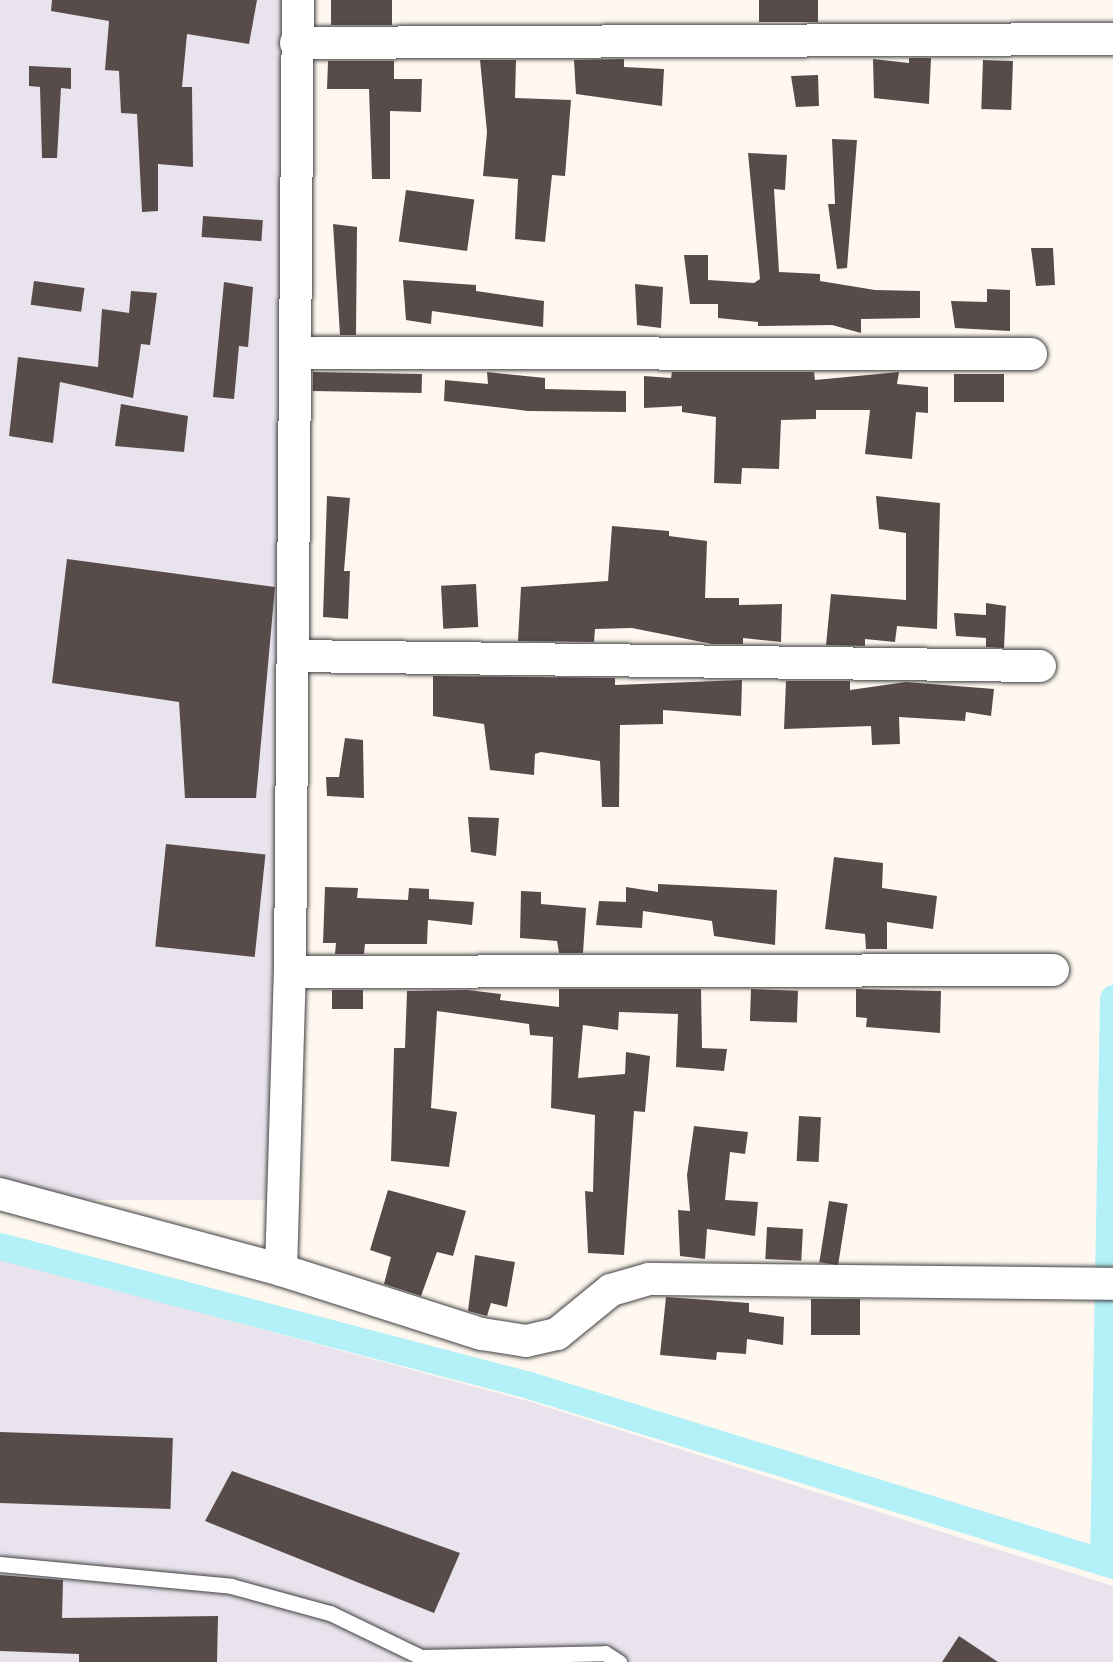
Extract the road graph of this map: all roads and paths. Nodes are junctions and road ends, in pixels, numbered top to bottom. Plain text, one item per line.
1 (298, 0) edge
2 (1105, 39) edge
3 (296, 43) junction
4 (297, 353) junction
5 (1031, 354) dead end
6 (294, 656) junction
7 (1040, 666) dead end
8 (1053, 970) dead end
9 (290, 972) junction
10 (0, 1194) edge
11 (281, 1270) junction
12 (1100, 1284) edge
13 (0, 1564) edge
14 (619, 1662) edge

1 - 3 street
2 - 3 street
3 - 4 street
4 - 5 street
4 - 6 street
6 - 7 street
6 - 9 street
8 - 9 street
9 - 11 street
10 - 11 street
11 - 12 street
13 - 14 lane

